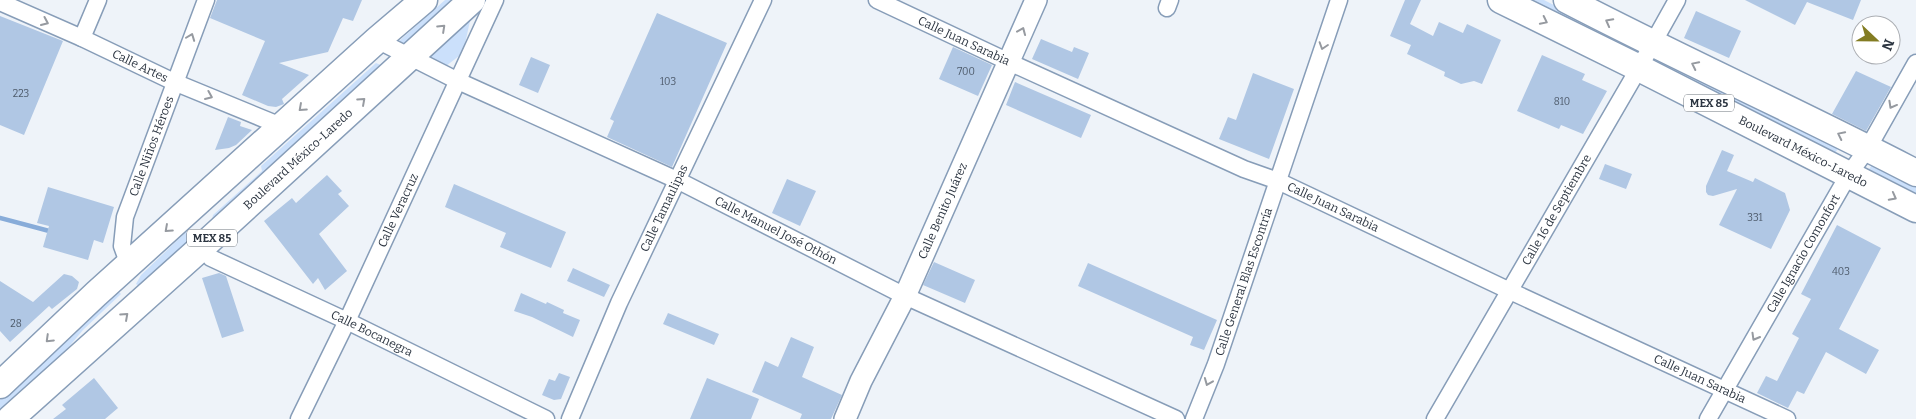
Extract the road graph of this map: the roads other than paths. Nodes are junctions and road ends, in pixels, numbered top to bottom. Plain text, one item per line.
1 (98, 0) edge
2 (206, 0) edge
3 (424, 0) edge
4 (472, 0) edge
5 (495, 0) edge
6 (763, 0) edge
7 (877, 0) edge
8 (1036, 0) edge
9 (1339, 0) edge
10 (1501, 0) edge
11 (1567, 0) edge
12 (1677, 0) edge
13 (0, 2) edge
14 (82, 38) junction
15 (377, 40) junction
16 (1652, 44) junction
17 (412, 57) junction
18 (1009, 62) junction
19 (1916, 63) edge
20 (1640, 68) junction
21 (174, 82) junction
22 (458, 82) junction
23 (281, 126) junction
24 (1868, 148) junction
25 (1916, 173) edge
26 (1849, 174) junction
27 (679, 181) junction
28 (1278, 181) junction
29 (200, 201) junction
30 (1916, 209) edge
31 (203, 246) junction
32 (129, 265) junction
33 (1510, 291) junction
34 (906, 296) junction
35 (347, 321) junction
36 (49, 384) junction
37 (0, 385) edge
38 (1724, 390) junction
39 (10, 419) edge
40 (299, 419) edge
41 (546, 419) edge
42 (570, 419) edge
43 (844, 419) edge
44 (1176, 419) edge
45 (1194, 419) edge
46 (1435, 419) edge
47 (1708, 419) edge
48 (1787, 419) edge

1 - 14 street
21 -> 2 street, Calle Niños Héroes
3 - 15 main road, MEX 85
17 -> 4 main road, Boulevard México-Laredo / MEX 85
5 - 22 street, Calle Veracruz
6 - 27 street, Calle Tamaulipas
7 - 18 street, Calle Juan Sarabia
18 -> 8 street, Calle Benito Juárez
9 -> 28 street, Calle General Blas Escontría
10 -> 20 main road, Boulevard México-Laredo / MEX 85
16 -> 11 main road, MEX 85
12 - 16 street, Calle 16 de Septiembre
13 -> 14 street, Calle Artes
14 - 21 street, Calle Artes
15 - 17 street, Calle Manuel José Othón
15 -> 23 main road, MEX 85
16 - 20 street, Calle 16 de Septiembre
24 -> 16 main road, MEX 85
17 - 22 street, Calle Manuel José Othón
31 -> 17 main road, Boulevard México-Laredo / MEX 85
18 - 28 street, Calle Juan Sarabia
18 - 34 street, Calle Benito Juárez
19 -> 24 street, Calle Ignacio Comonfort
20 - 26 main road, Boulevard México-Laredo / MEX 85
20 - 33 street, Calle 16 de Septiembre
21 -> 23 street, Calle Artes
21 - 32 street, Calle Niños Héroes
22 - 27 street, Calle Manuel José Othón
22 - 35 street, Calle Veracruz
23 - 29 main road, MEX 85
24 - 25 main road, MEX 85
24 - 26 street, Calle Ignacio Comonfort
26 -> 30 main road, Boulevard México-Laredo / MEX 85
26 -> 38 street, Calle Ignacio Comonfort
27 - 34 street, Calle Manuel José Othón
27 - 42 street, Calle Tamaulipas
28 - 33 street, Calle Juan Sarabia
28 -> 45 street, Calle General Blas Escontría
29 - 31 main road
29 -> 32 main road, MEX 85
31 - 35 street, Calle Bocanegra
36 -> 31 main road, Boulevard México-Laredo / MEX 85
32 - 36 main road
32 -> 37 main road, MEX 85
33 - 38 street, Calle Juan Sarabia
33 - 46 street, Calle 16 de Septiembre
34 - 43 street, Calle Benito Juárez
34 - 44 street, Calle Manuel José Othón
35 - 40 street, Calle Veracruz
35 - 41 street, Calle Bocanegra
36 - 39 main road, Boulevard México-Laredo / MEX 85
38 - 47 street, Calle Ignacio Comonfort
38 - 48 street, Calle Juan Sarabia

